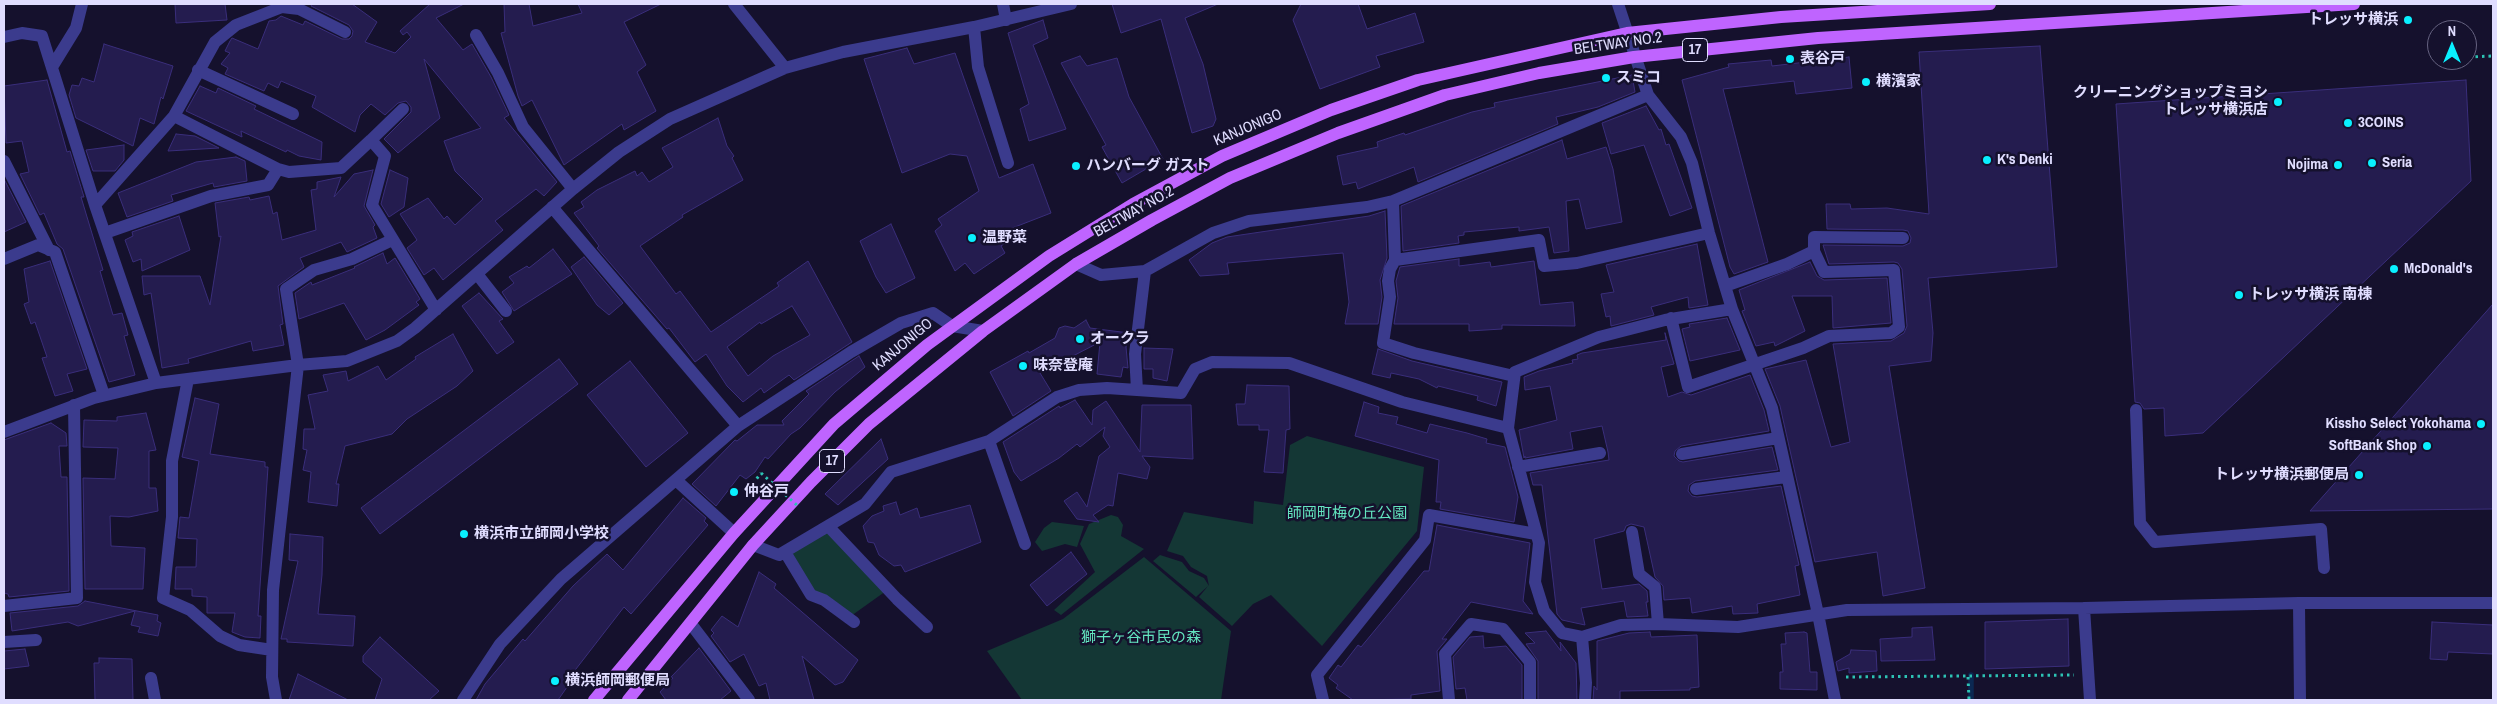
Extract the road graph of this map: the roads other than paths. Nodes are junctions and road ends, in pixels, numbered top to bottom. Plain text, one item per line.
1 (82, 4) edge
2 (734, 4) edge
3 (1004, 4) edge
4 (1071, 4) edge
5 (1618, 4) edge
6 (1990, 4) edge
7 (2354, 4) edge
8 (1006, 20) junction
9 (974, 27) junction
10 (345, 32) dead end
11 (1627, 33) junction
12 (476, 35) dead end
13 (4, 37) edge
14 (1634, 57) junction
15 (52, 67) junction
16 (785, 68) junction
17 (198, 70) junction
18 (1648, 95) junction
19 (403, 110) dead end
20 (293, 114) dead end
21 (174, 116) junction
22 (372, 140) junction
23 (4, 161) edge
24 (1008, 163) dead end
25 (278, 169) junction
26 (573, 188) junction
27 (1393, 201) junction
28 (95, 205) junction
29 (552, 207) junction
30 (105, 233) junction
31 (1709, 233) junction
32 (1903, 238) dead end
33 (392, 240) junction
34 (49, 250) junction
35 (1814, 251) junction
36 (4, 258) edge
37 (1395, 260) junction
38 (1076, 264) junction
39 (1145, 271) junction
40 (477, 274) junction
41 (1725, 286) junction
42 (1732, 309) junction
43 (436, 310) junction
44 (506, 311) dead end
45 (1672, 318) junction
46 (952, 326) junction
47 (983, 330) junction
48 (1754, 364) junction
49 (298, 365) junction
50 (1514, 376) junction
51 (188, 379) junction
52 (156, 383) junction
53 (1137, 390) junction
54 (104, 395) junction
55 (74, 405) junction
56 (2136, 410) dead end
57 (738, 426) junction
58 (1508, 428) junction
59 (4, 432) edge
60 (1778, 438) junction
61 (989, 441) junction
62 (1600, 453) dead end
63 (1682, 454) dead end
64 (1518, 467) junction
65 (1786, 477) junction
66 (676, 480) junction
67 (1696, 489) dead end
68 (828, 526) junction
69 (1632, 532) dead end
70 (734, 533) junction
71 (1536, 534) junction
72 (1025, 544) dead end
73 (753, 545) junction
74 (785, 552) junction
75 (2324, 568) dead end
76 (2299, 603) junction
77 (2493, 603) edge
78 (4, 606) edge
79 (2084, 608) junction
80 (1818, 614) junction
81 (854, 622) dead end
82 (690, 624) junction
83 (1658, 624) junction
84 (927, 627) dead end
85 (1582, 637) junction
86 (36, 640) dead end
87 (4, 642) edge
88 (272, 650) junction
89 (151, 678) dead end
90 (155, 700) edge
91 (276, 700) edge
92 (463, 700) edge
93 (594, 700) edge
94 (628, 700) edge
95 (749, 700) edge
96 (1323, 700) edge
97 (1449, 700) edge
98 (1530, 700) edge
99 (1585, 700) edge
100 (1835, 700) edge
101 (2090, 700) edge
102 (2300, 700) edge

1 - 15 street
2 - 16 street
3 - 8 street
4 - 8 street
5 - 11 street
6 - 11 main road, KANJONIGO / 17
7 - 14 main road, BELTWAY NO.2 / 17
8 - 9 street
9 - 16 street
9 - 24 street
10 - 17 street
11 - 14 street
11 - 46 main road, KANJONIGO / 17
12 - 26 street
13 - 15 street
14 - 18 street
14 - 38 main road, BELTWAY NO.2 / 17
15 - 28 street
16 - 26 street
17 - 20 street
17 - 21 street
18 - 27 street
18 - 31 street
19 - 22 street
21 - 25 street
21 - 28 street
22 - 25 street
22 - 33 street
23 - 34 street
25 - 30 street
26 - 29 street
27 - 37 street
27 - 39 street
28 - 30 street
29 - 40 street
29 - 57 street
30 - 52 street
31 - 37 street
31 - 41 street
32 - 35 street
33 - 43 street
33 - 49 street
34 - 36 street
34 - 54 street
35 - 41 street
35 - 48 street
37 - 50 street
38 - 39 street
38 - 47 main road, 17
39 - 53 street
40 - 43 street
40 - 44 street
41 - 42 street
42 - 45 street
42 - 48 street
43 - 49 street
45 - 48 street
45 - 50 street
46 - 47 street
46 - 57 street
46 - 70 main road, KANJONIGO / 17
47 - 73 main road, 17
48 - 60 street
49 - 51 street
49 - 88 street
50 - 58 street
51 - 52 street
51 - 88 street
52 - 54 street
53 - 58 street
53 - 61 street
54 - 55 street
55 - 59 street
55 - 78 street
56 - 75 street
57 - 66 street
58 - 64 street
60 - 63 street
60 - 65 street
61 - 68 street
61 - 72 street
62 - 64 street
64 - 71 street
65 - 67 street
65 - 80 street
66 - 70 street
66 - 92 street
68 - 74 street
68 - 84 street
69 - 83 street
70 - 93 main road, KANJONIGO / 17
71 - 85 street
71 - 96 street
73 - 74 street
73 - 82 main road, 17
74 - 81 street
76 - 77 street
76 - 79 street
76 - 102 street
79 - 80 street
79 - 101 street
80 - 83 street
80 - 100 street
82 - 94 main road, 17
82 - 95 street
83 - 85 street
85 - 99 street
86 - 87 street
88 - 91 street
89 - 90 street
97 - 98 street

